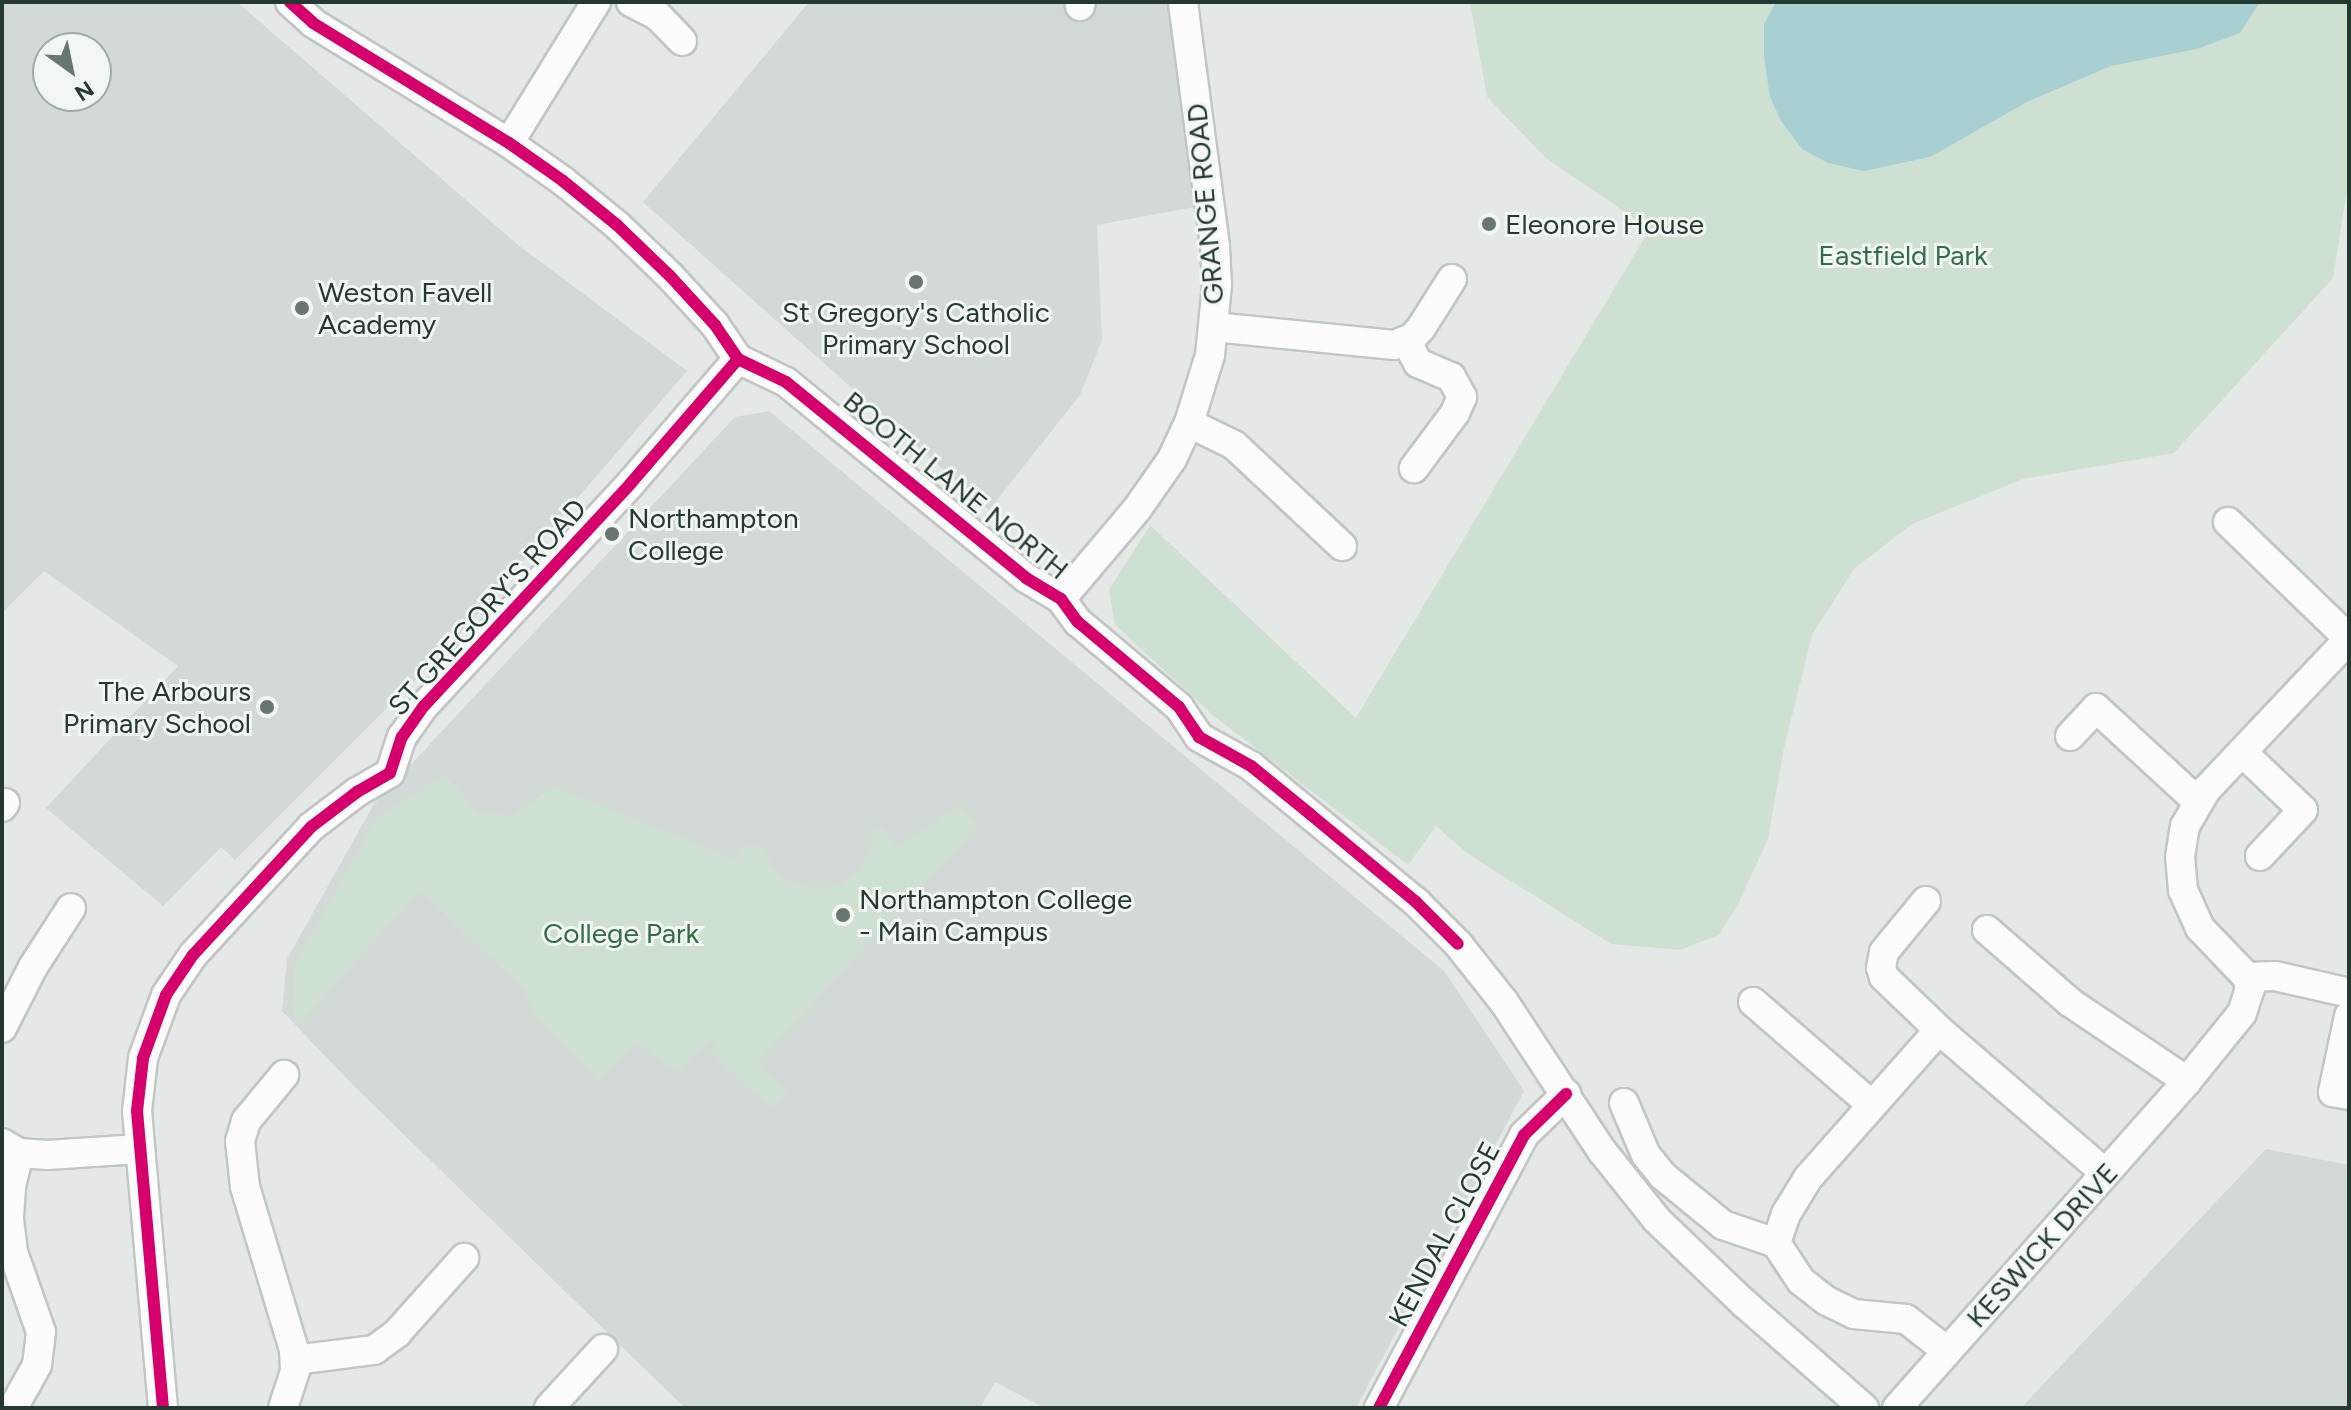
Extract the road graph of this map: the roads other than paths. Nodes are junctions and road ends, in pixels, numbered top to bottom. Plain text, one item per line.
1 (596, 2) edge
2 (631, 2) edge
3 (1183, 2) edge
4 (292, 3) edge
5 (662, 8) edge
6 (682, 41) dead end
7 (509, 143) junction
8 (1452, 279) dead end
9 (1214, 327) junction
10 (1406, 341) junction
11 (738, 359) junction
12 (1189, 423) junction
13 (1414, 468) dead end
14 (2228, 522) dead end
15 (1342, 546) dead end
16 (1061, 599) junction
17 (2349, 639) edge
18 (2070, 736) dead end
19 (2242, 752) junction
20 (2197, 801) junction
21 (2260, 856) dead end
22 (1926, 901) dead end
23 (71, 908) dead end
24 (1987, 930) dead end
25 (2247, 977) junction
26 (2349, 993) edge
27 (1753, 1002) dead end
28 (2349, 1016) edge
29 (2, 1028) edge
30 (1939, 1030) junction
31 (284, 1075) dead end
32 (2187, 1081) junction
33 (1566, 1094) junction
34 (2349, 1095) edge
35 (1624, 1103) dead end
36 (1872, 1105) junction
37 (11, 1148) edge
38 (140, 1149) junction
39 (2105, 1173) junction
40 (1776, 1243) junction
41 (464, 1258) dead end
42 (603, 1349) dead end
43 (1947, 1351) junction
44 (295, 1360) junction
45 (13, 1408) edge
46 (163, 1408) edge
47 (283, 1408) edge
48 (549, 1408) edge
49 (1379, 1408) edge
50 (1864, 1408) edge
51 (1897, 1408) edge

1 - 7 street
2 - 5 street
3 - 9 street, GRANGE ROAD
4 - 7 street
5 - 6 street
7 - 11 street
8 - 10 street
9 - 10 street
9 - 12 street, GRANGE ROAD
10 - 13 street
11 - 16 street, BOOTH LANE NORTH
11 - 38 street, ST GREGORY'S ROAD
12 - 15 street
12 - 16 street, GRANGE ROAD
14 - 17 street
16 - 33 street, BOOTH LANE NORTH
17 - 19 street
18 - 20 street
19 - 20 street
19 - 21 street
20 - 25 street
22 - 30 street
23 - 29 street
24 - 32 street
25 - 26 street
25 - 32 street, KESWICK DRIVE
27 - 36 street
28 - 34 street
30 - 36 street
30 - 39 street
31 - 44 street
32 - 39 street, KESWICK DRIVE
33 - 49 street, KENDAL CLOSE
33 - 50 street, BOOTH LANE NORTH
35 - 40 street
36 - 40 street
37 - 38 street
37 - 45 street
38 - 46 street, ST GREGORY'S ROAD
39 - 43 street, KESWICK DRIVE
40 - 43 street
41 - 44 street
42 - 48 street
43 - 51 street, KESWICK DRIVE
44 - 47 street

